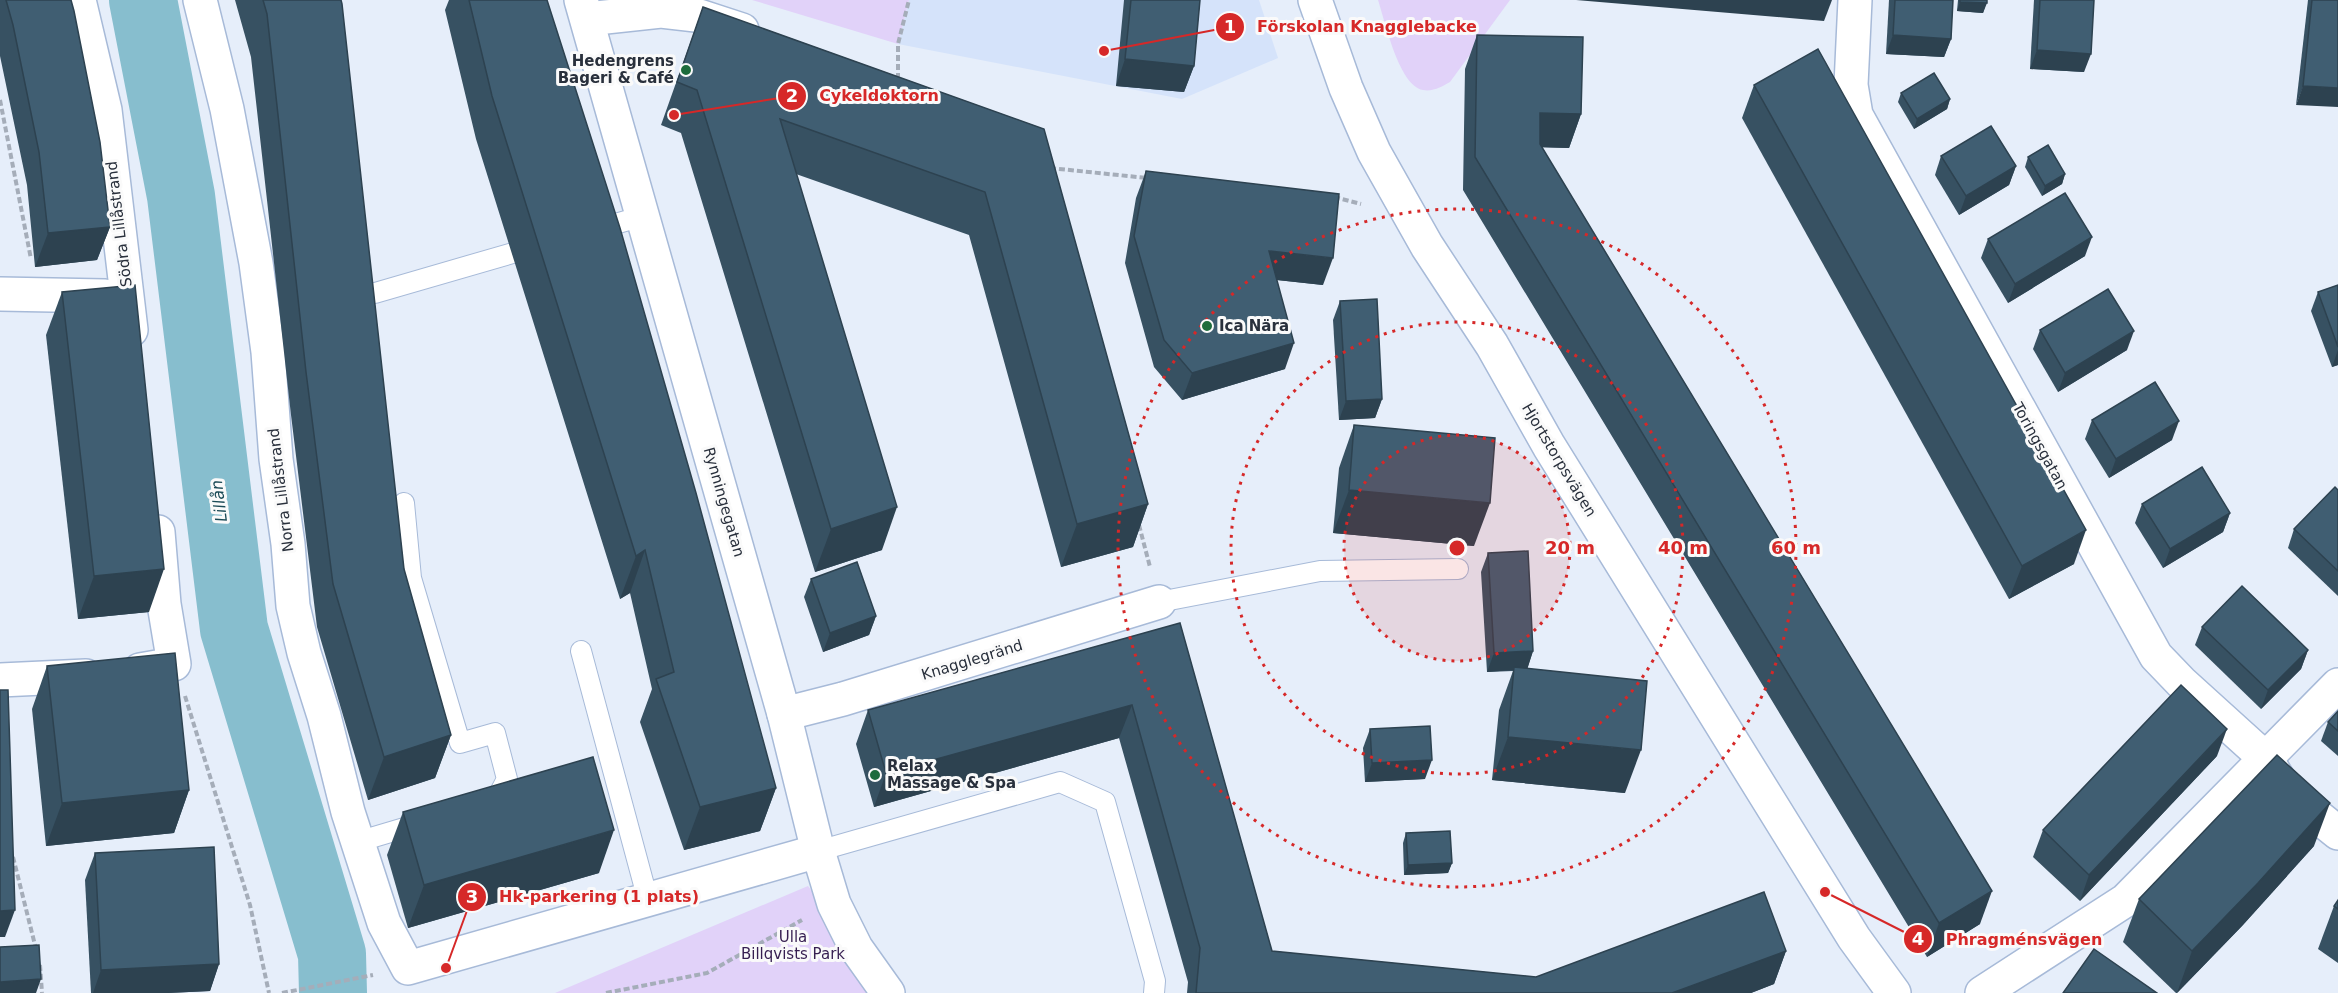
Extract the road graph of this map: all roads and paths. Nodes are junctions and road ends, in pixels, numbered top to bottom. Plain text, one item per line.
1 (79, 0) edge
2 (200, 0) edge
3 (909, 0) edge
4 (1315, 0) edge
5 (1855, 0) edge
6 (584, 10) edge
7 (775, 41) edge
8 (898, 82) edge
9 (0, 100) edge
10 (1047, 167) edge
11 (1154, 178) edge
12 (1332, 197) edge
13 (1399, 198) junction
14 (643, 216) junction
15 (576, 235) edge
16 (554, 241) edge
17 (375, 293) edge
18 (0, 294) edge
19 (38, 295) junction
20 (128, 296) junction
21 (134, 354) edge
22 (404, 502) dead end
23 (154, 504) edge
24 (1458, 569) dead end
25 (1159, 603) joint
26 (581, 651) dead end
27 (174, 664) junction
28 (0, 680) edge
29 (2338, 685) edge
30 (784, 714) junction
31 (2266, 759) junction
32 (475, 807) edge
33 (443, 816) edge
34 (2338, 832) edge
35 (357, 842) junction
36 (11, 852) edge
37 (818, 852) junction
38 (648, 900) junction
39 (837, 910) junction
40 (367, 976) dead end
41 (42, 993) edge
42 (270, 993) edge
43 (282, 993) edge
44 (606, 993) edge
45 (888, 993) edge
46 (1154, 993) edge
47 (1894, 993) edge
48 (1982, 993) edge

1 - 20 street, Södra Lillåstrand
2 - 35 street, Norra Lillåstrand
3 - 8 path
4 - 13 street, Hjortstorpsvägen
5 - 31 street, Toringsgatan
6 - 7 street
6 - 14 street, Rynningegatan
9 - 19 path
10 - 11 path
12 - 13 path
13 - 47 street, Hjortstorpsvägen
14 - 15 lane
14 - 30 street, Rynningegatan
16 - 17 lane
18 - 19 street
19 - 20 street
20 - 21 street, Södra Lillåstrand
22 - 32 lane
23 - 27 street
24 - 25 lane
25 - 30 street, Knagglegränd
26 - 38 lane
27 - 28 street
27 - 42 path
29 - 31 street
30 - 37 street, Rynningegatan
31 - 34 street, Toringsgatan
31 - 48 street
33 - 35 lane
35 - 38 street, Norra Lillåstrand
36 - 41 path
37 - 38 street
37 - 39 street, Rynningegatan
37 - 46 lane
39 - 44 path
39 - 45 street, Rynningegatan
40 - 43 path

